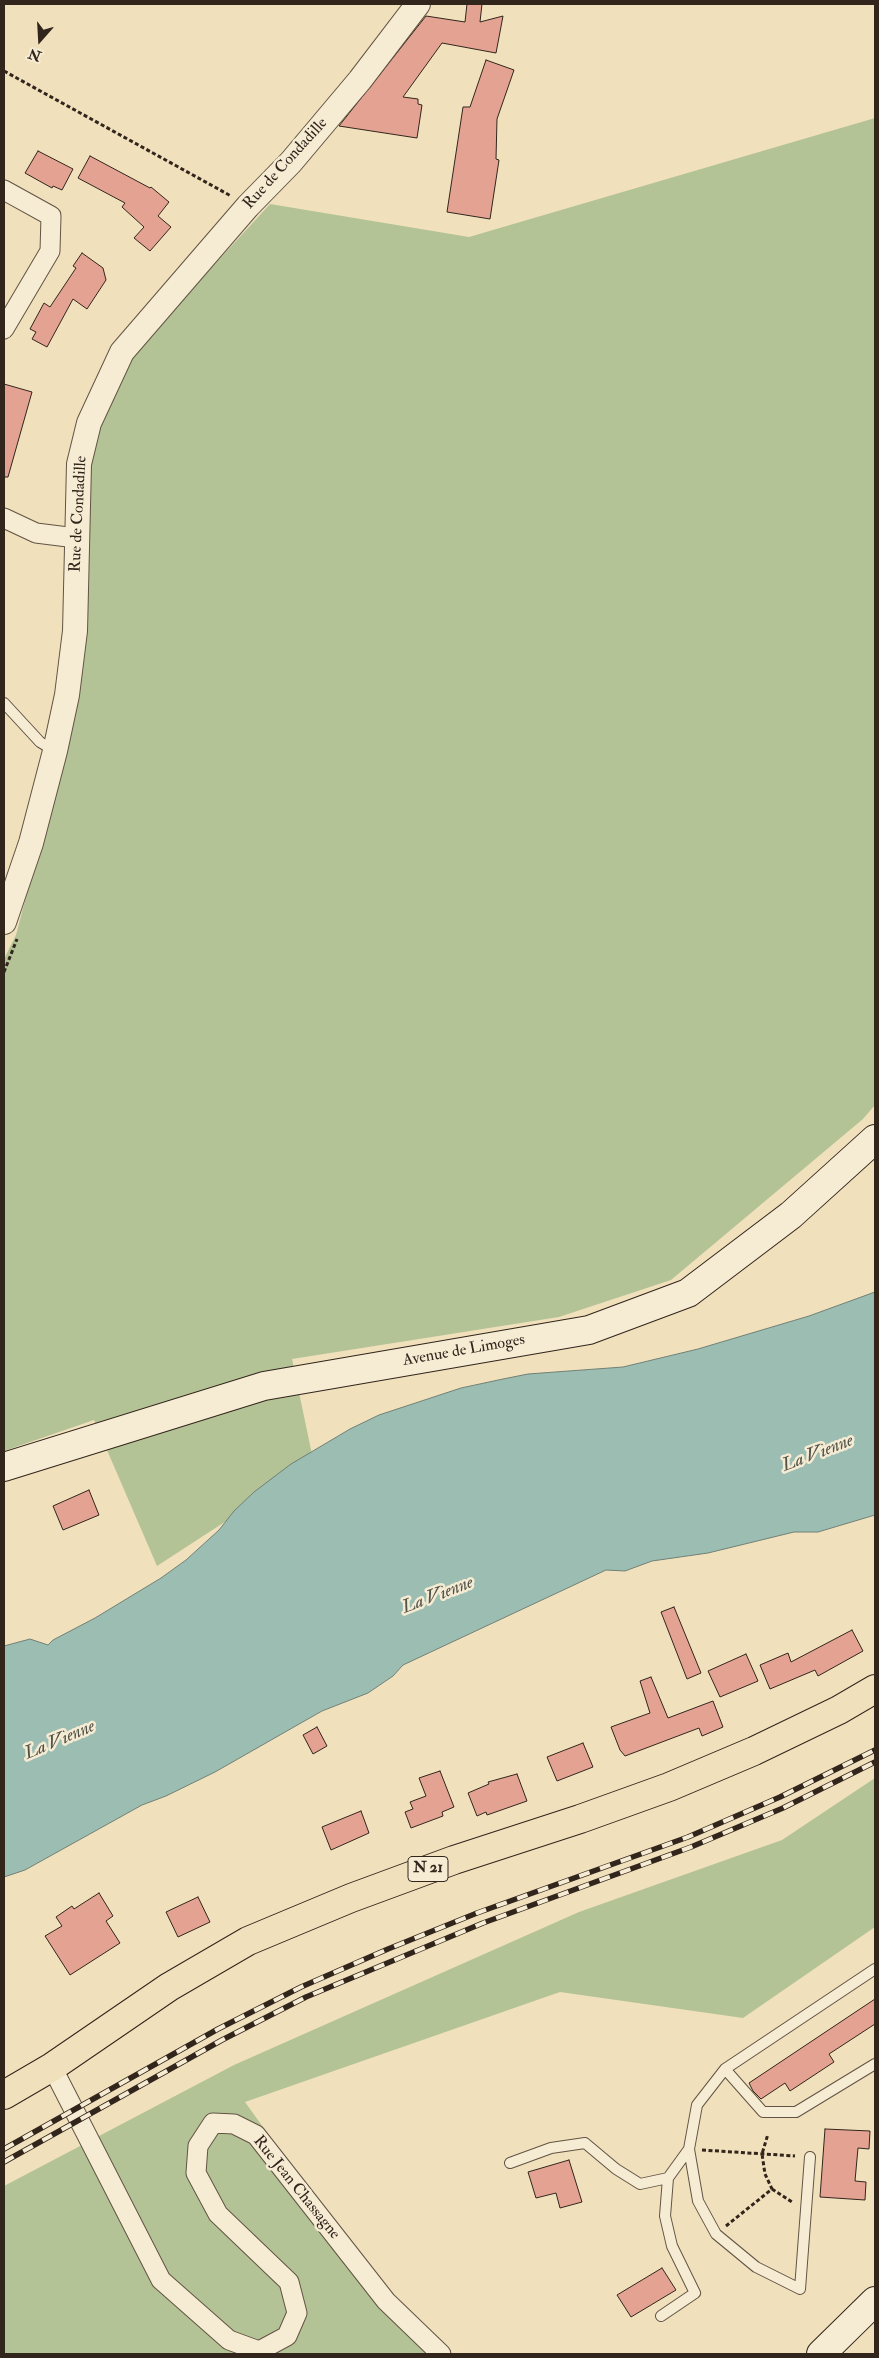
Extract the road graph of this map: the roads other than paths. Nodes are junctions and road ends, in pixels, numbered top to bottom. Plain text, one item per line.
1 (418, 4) edge
2 (4, 190) edge
3 (4, 329) edge
4 (4, 518) edge
5 (76, 538) junction
6 (4, 703) edge
7 (55, 752) junction
8 (12, 927) edge
9 (875, 1139) edge
10 (4, 1467) edge
11 (875, 1689) edge
12 (875, 1969) edge
13 (875, 2064) edge
14 (52, 2067) junction
15 (725, 2069) junction
16 (4, 2095) edge
17 (689, 2149) junction
18 (810, 2157) road end
19 (510, 2163) dead end
20 (668, 2178) junction
21 (875, 2301) edge
22 (661, 2316) dead end
23 (441, 2354) edge
24 (821, 2354) edge

1 - 5 street, Rue de Condadille
2 - 3 street
4 - 5 street
5 - 7 street, Rue de Condadille
6 - 7 lane
7 - 8 street, Rue de Condadille
9 - 10 main road, Avenue de Limoges
11 - 14 main road, N 21
12 - 15 lane
13 - 15 lane
14 - 16 main road, N 21
14 - 23 street, Rue Jean Chassagne
15 - 17 lane
17 - 18 lane
17 - 20 lane
19 - 20 lane
20 - 22 lane
21 - 24 main road

